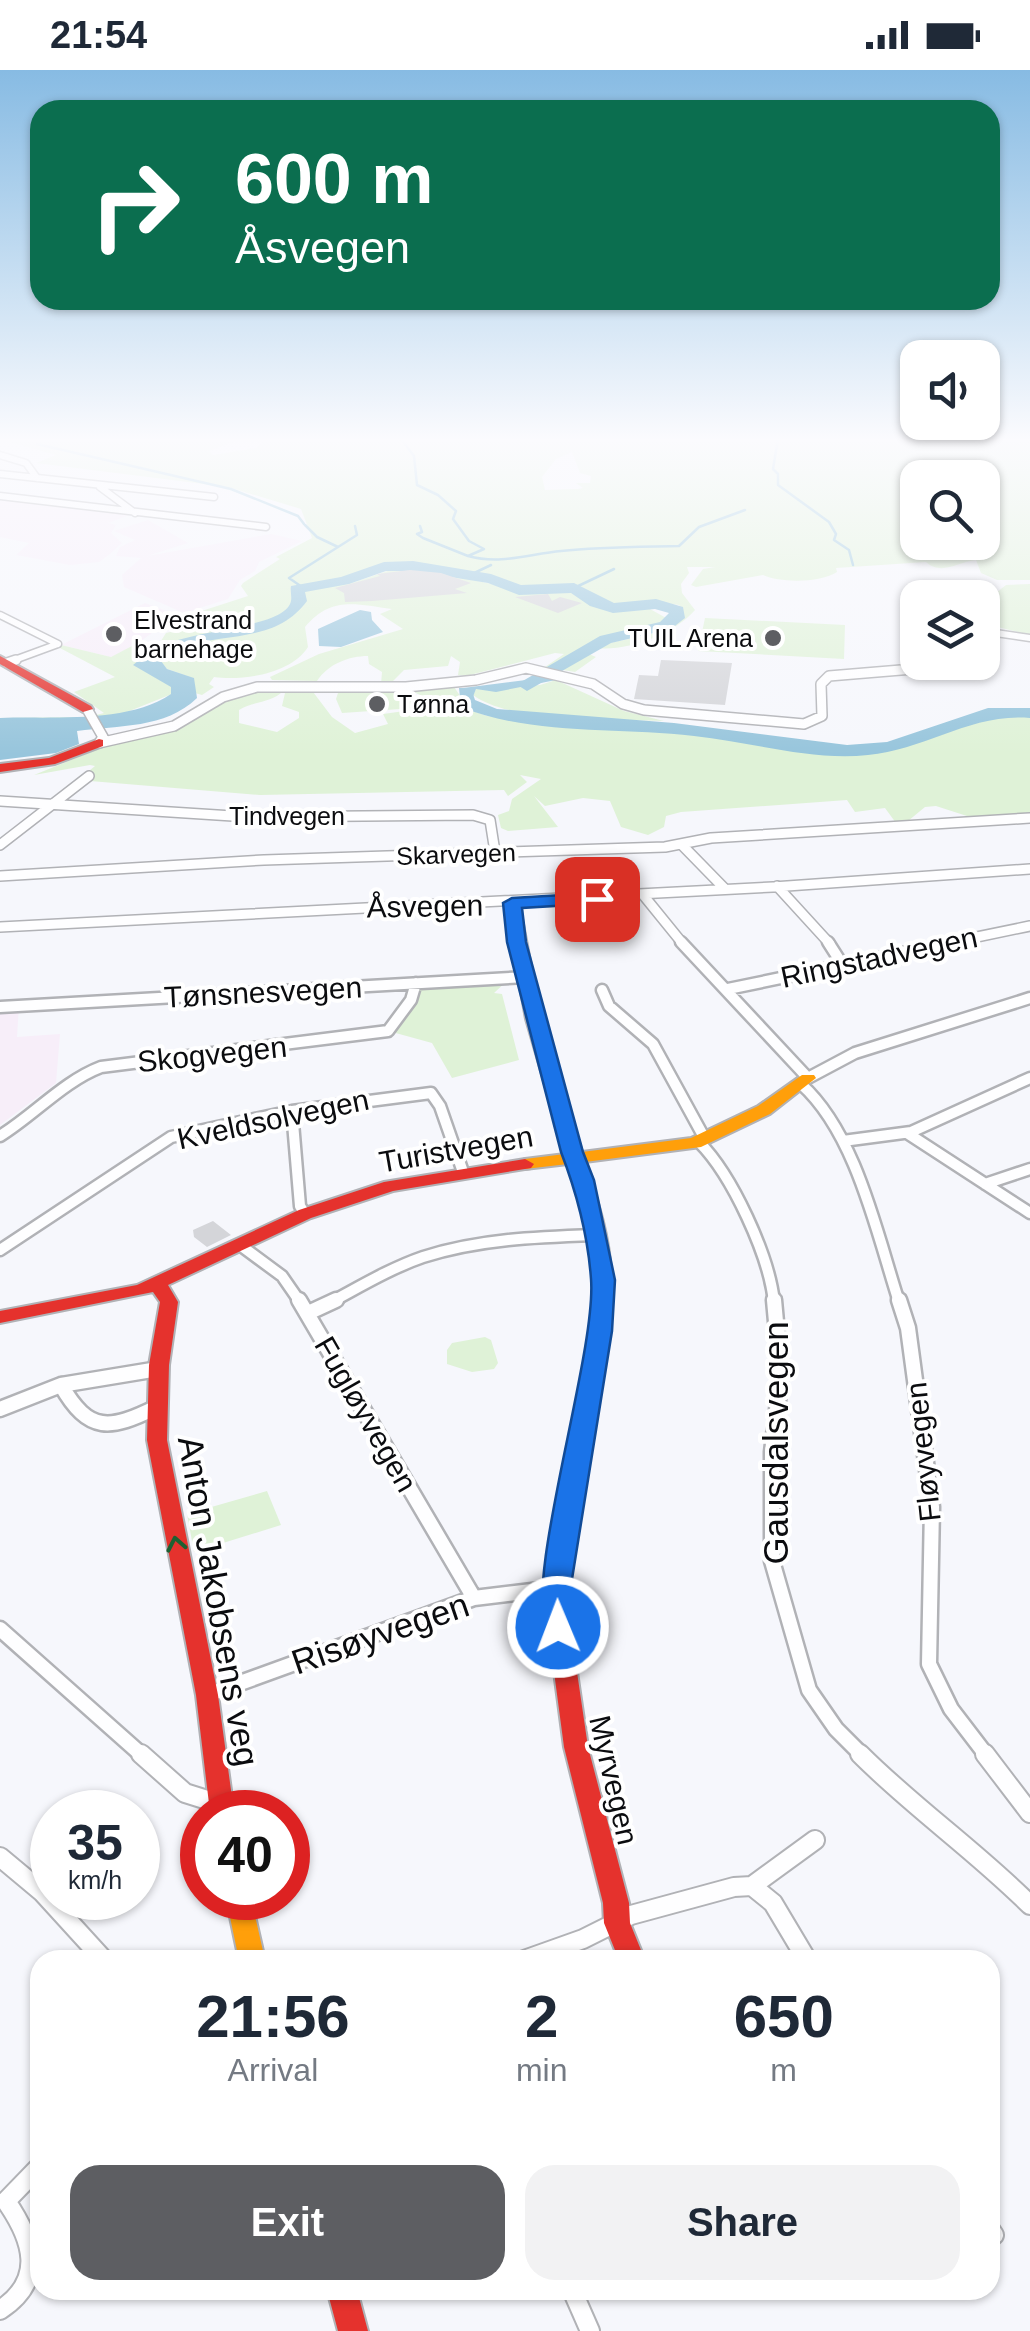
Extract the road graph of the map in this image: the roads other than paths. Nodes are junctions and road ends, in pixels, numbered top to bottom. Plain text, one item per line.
1 (0, 614) edge
2 (1000, 634) edge
3 (1030, 638) edge
4 (4, 661) edge
5 (900, 670) edge
6 (90, 712) joint
7 (99, 735) junction
8 (0, 768) edge
9 (89, 776) dead end
10 (0, 801) edge
11 (50, 807) junction
12 (1030, 818) edge
13 (0, 845) edge
14 (683, 846) junction
15 (495, 852) junction
16 (1030, 869) edge
17 (0, 876) edge
18 (777, 886) junction
19 (725, 889) junction
20 (644, 896) junction
21 (512, 903) junction
22 (1030, 926) edge
23 (0, 927) edge
24 (842, 964) junction
25 (526, 977) junction
26 (416, 984) junction
27 (728, 989) junction
28 (602, 990) dead end
29 (1030, 998) edge
30 (0, 1008) edge
31 (1030, 1078) edge
32 (805, 1081) junction
33 (292, 1111) junction
34 (907, 1133) junction
35 (0, 1136) edge
36 (702, 1140) junction
37 (843, 1141) junction
38 (576, 1158) junction
39 (1030, 1170) edge
40 (463, 1172) junction
41 (985, 1184) junction
42 (1030, 1213) edge
43 (304, 1214) junction
44 (595, 1235) junction
45 (240, 1245) junction
46 (0, 1250) edge
47 (158, 1284) junction
48 (308, 1313) junction
49 (0, 1316) edge
50 (158, 1368) junction
51 (60, 1385) junction
52 (157, 1406) junction
53 (0, 1409) edge
54 (557, 1588) junction
55 (474, 1598) junction
56 (0, 1629) edge
57 (207, 1696) junction
58 (182, 1790) edge
59 (219, 1790) edge
60 (1030, 1813) edge
61 (815, 1840) dead end
62 (0, 1856) edge
63 (752, 1886) junction
64 (1030, 1905) edge
65 (244, 1920) edge
66 (617, 1923) junction
67 (95, 1950) edge
68 (250, 1950) edge
69 (549, 1950) edge
70 (628, 1950) edge
71 (801, 1950) edge
72 (30, 2175) edge
73 (3, 2199) edge
74 (30, 2268) edge
75 (30, 2275) edge
76 (345, 2300) edge
77 (576, 2300) edge
78 (0, 2310) edge
79 (353, 2331) edge
80 (590, 2331) edge

1 - 4 street
2 - 3 street
4 - 6 street
5 - 7 street
6 - 7 street
7 - 8 street
9 - 11 street
10 - 11 street
11 - 13 street
11 - 15 street, Tindvegen
12 - 14 street, Skarvegen
14 - 15 street, Skarvegen
14 - 19 street
15 - 17 street, Skarvegen
16 - 18 street, Åsvegen
18 - 19 street, Åsvegen
18 - 24 street
19 - 20 street, Åsvegen
20 - 21 street, Åsvegen
20 - 27 street, Fløyvegen
21 - 23 street, Åsvegen
21 - 25 street, Myrvegen
22 - 24 street, Ringstadvegen
24 - 27 street, Ringstadvegen
25 - 26 street, Tønsnesvegen
25 - 38 street, Myrvegen
26 - 30 street, Tønsnesvegen
26 - 35 street, Skogvegen
27 - 32 street, Fløyvegen
28 - 36 street, Gausdalsvegen
29 - 32 street, Turistvegen
31 - 34 street
32 - 36 street, Turistvegen
32 - 37 street, Fløyvegen
33 - 40 street, Kveldsolvegen
33 - 43 street
33 - 46 street, Kveldsolvegen
34 - 37 street
34 - 41 street
36 - 38 street, Turistvegen
36 - 64 street, Gausdalsvegen
37 - 60 street, Fløyvegen
38 - 40 street, Turistvegen
38 - 44 street, Myrvegen
39 - 41 street
40 - 43 street, Turistvegen
41 - 42 street
43 - 45 street, Turistvegen
44 - 48 street
44 - 54 street, Myrvegen
45 - 47 street, Turistvegen
45 - 48 street, Fugløyvegen
47 - 49 street, Turistvegen
47 - 50 street, Anton Jakobsens veg
48 - 55 street, Fugløyvegen
50 - 51 street
50 - 52 street, Anton Jakobsens veg
51 - 52 street
51 - 53 street
57 -> 52 street, Anton Jakobsens veg
54 - 55 street, Risøyvegen
54 - 66 street, Myrvegen
55 - 57 street, Risøyvegen
56 - 58 street
57 - 59 street, Anton Jakobsens veg
61 - 63 street
62 - 67 street
63 - 66 street
63 - 71 street
65 - 68 street
66 - 69 street
66 - 70 street, Myrvegen
72 - 73 street
73 - 74 street
75 - 78 street
76 - 79 street
77 - 80 street

